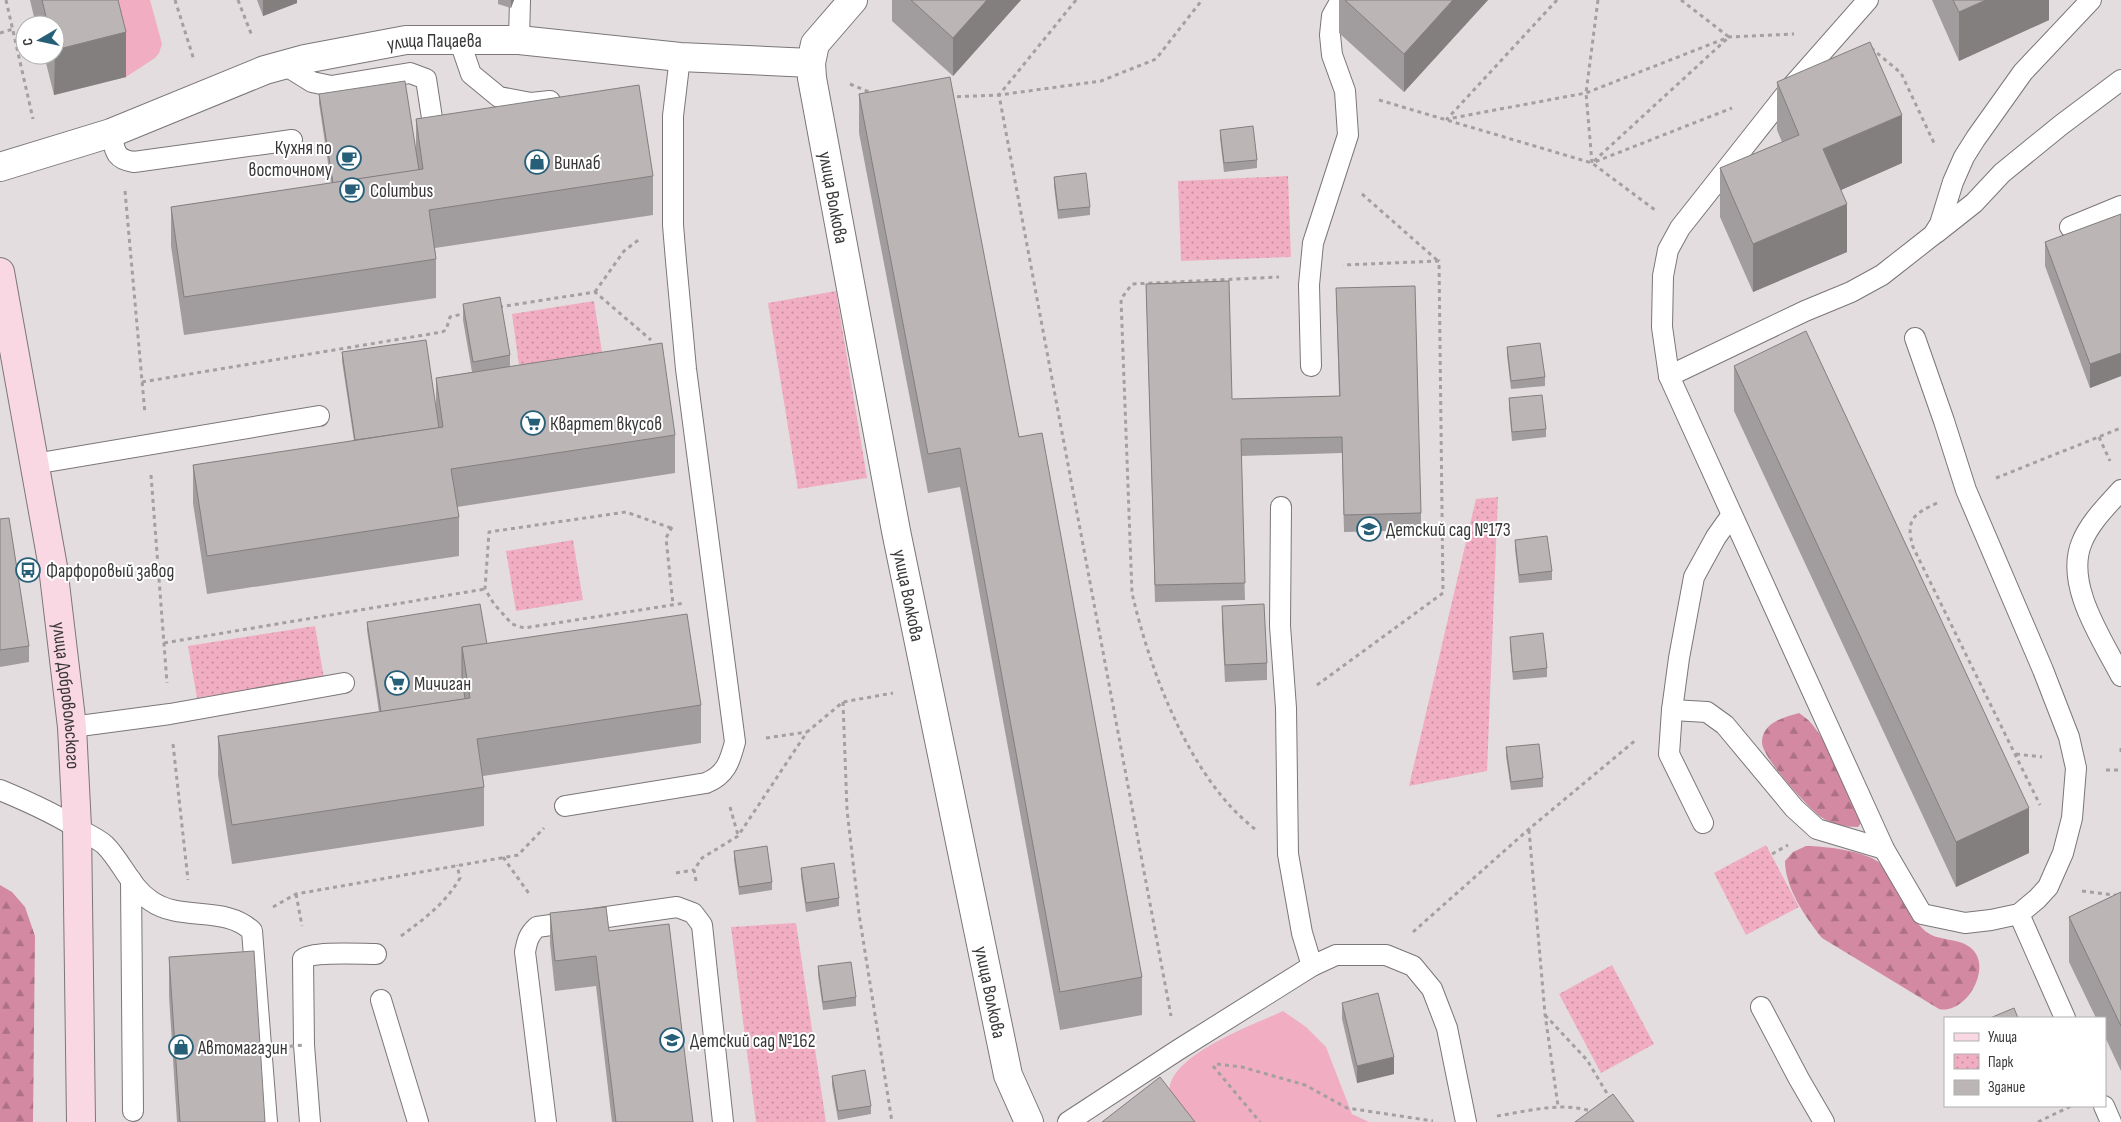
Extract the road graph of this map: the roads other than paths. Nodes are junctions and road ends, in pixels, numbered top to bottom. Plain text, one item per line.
1 (520, 0) edge
2 (852, 0) edge
3 (1341, 0) edge
4 (1868, 0) edge
5 (2091, 0) edge
6 (458, 39) junction
7 (519, 40) junction
8 (680, 57) junction
9 (811, 63) junction
10 (283, 64) junction
11 (2121, 80) edge
12 (567, 98) edge
13 (110, 133) junction
14 (292, 140) dead end
15 (436, 147) edge
16 (0, 167) edge
17 (2121, 206) edge
18 (2070, 227) dead end
19 (1933, 235) junction
20 (0, 272) edge
21 (1915, 338) dead end
22 (1310, 366) dead end
23 (1669, 376) junction
24 (319, 416) dead end
25 (34, 464) junction
26 (2121, 490) edge
27 (1282, 507) dead end
28 (1731, 516) junction
29 (2121, 676) edge
30 (344, 683) dead end
31 (1672, 710) junction
32 (72, 727) junction
33 (0, 790) edge
34 (566, 806) dead end
35 (1703, 822) dead end
36 (77, 827) junction
37 (1884, 849) junction
38 (131, 880) junction
39 (2019, 914) junction
40 (376, 954) road end
41 (1312, 966) junction
42 (381, 1000) dead end
43 (1761, 1007) dead end
44 (2065, 1017) edge
45 (2104, 1107) edge
46 (133, 1112) dead end
47 (81, 1122) edge
48 (267, 1122) edge
49 (310, 1122) edge
50 (418, 1122) edge
51 (546, 1122) edge
52 (723, 1122) edge
53 (1029, 1122) edge
54 (1068, 1122) edge
55 (1466, 1122) edge
56 (1824, 1122) edge
57 (2111, 1122) edge

1 - 7 lane
2 - 9 street
3 - 22 lane
4 - 23 lane
5 - 19 lane
6 - 7 street, улица Пацаева
6 - 10 street, улица Пацаева
6 - 12 lane
7 - 8 street, улица Пацаева
8 - 9 street, улица Пацаева
8 - 34 lane
9 - 53 street, улица Волкова
10 - 13 street, улица Пацаева
10 - 15 lane
11 - 19 lane
13 - 14 lane
13 - 16 street, улица Пацаева
17 - 18 lane
19 - 23 lane
20 - 25 main road, улица Добровольского
21 - 39 lane
23 - 28 lane
24 - 25 lane
25 - 32 main road, улица Добровольского
26 - 29 lane
27 - 41 lane
28 - 31 lane
28 - 37 lane
30 - 32 lane
31 - 35 lane
31 - 37 lane
32 - 36 main road, улица Добровольского
33 - 36 lane
36 - 38 lane
36 - 47 main road, улица Добровольского
37 - 39 lane
38 - 46 lane
38 - 48 lane
39 - 44 lane
40 - 49 lane
41 - 54 lane
41 - 55 lane
42 - 50 lane
43 - 56 lane
45 - 57 lane
51 - 52 lane

